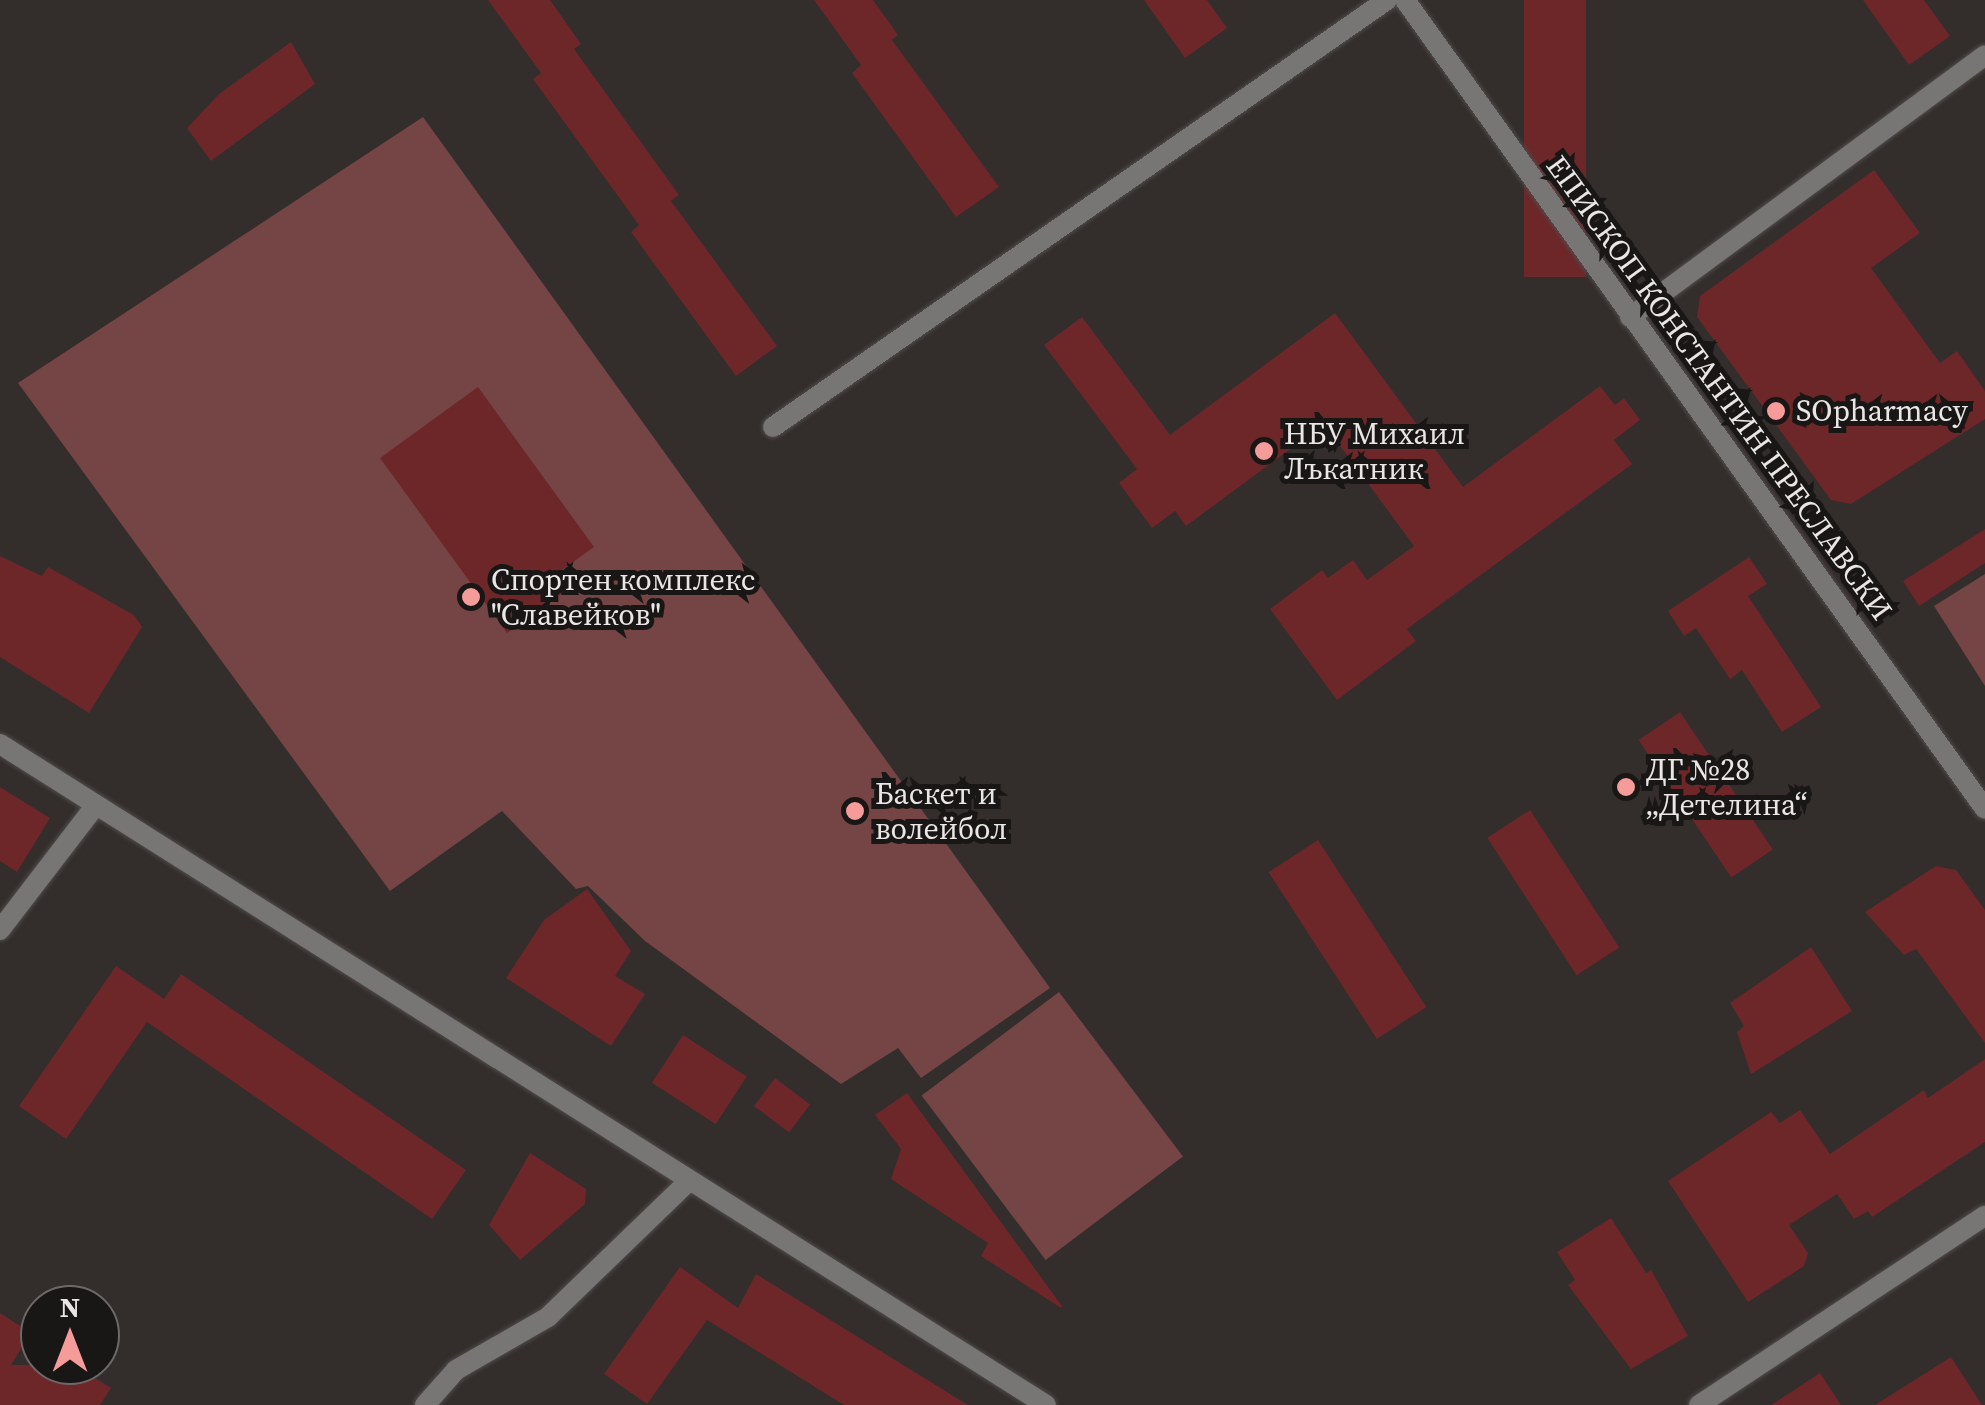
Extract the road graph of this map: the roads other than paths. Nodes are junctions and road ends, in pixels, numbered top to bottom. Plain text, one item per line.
1 (1387, 0) edge
2 (1405, 0) edge
3 (1985, 55) edge
4 (1630, 316) junction
5 (773, 428) dead end
6 (0, 744) edge
7 (93, 809) junction
8 (1985, 809) edge
9 (0, 930) edge
10 (689, 1182) junction
11 (1985, 1216) edge
12 (425, 1405) edge
13 (1046, 1405) edge
14 (1698, 1405) edge

1 - 5 street
2 - 4 street, ЕПИСКОП КОНСТАНТИН ПРЕСЛАВСКИ
3 - 4 street
4 - 8 street, ЕПИСКОП КОНСТАНТИН ПРЕСЛАВСКИ
6 - 7 street
7 - 9 street
7 - 10 street
10 - 12 street
10 - 13 street
11 - 14 street

